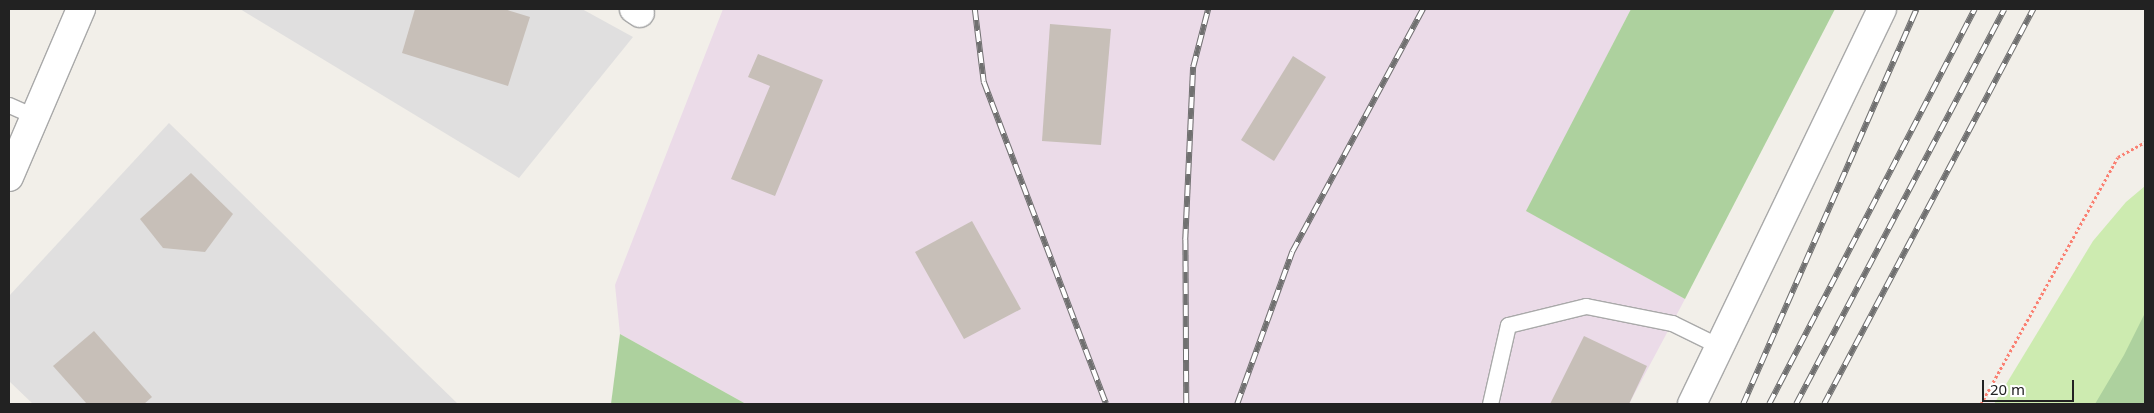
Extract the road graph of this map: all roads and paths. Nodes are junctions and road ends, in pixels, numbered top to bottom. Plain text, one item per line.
1 (81, 9) edge
2 (1882, 9) edge
3 (9, 105) edge
4 (34, 116) junction
5 (2145, 142) edge
6 (9, 177) edge
7 (1721, 347) junction
8 (1490, 404) edge
9 (1692, 404) edge
10 (1981, 404) edge

1 - 4 street
2 - 7 street
3 - 4 lane
4 - 6 street
5 - 10 path
7 - 8 lane
7 - 9 street

